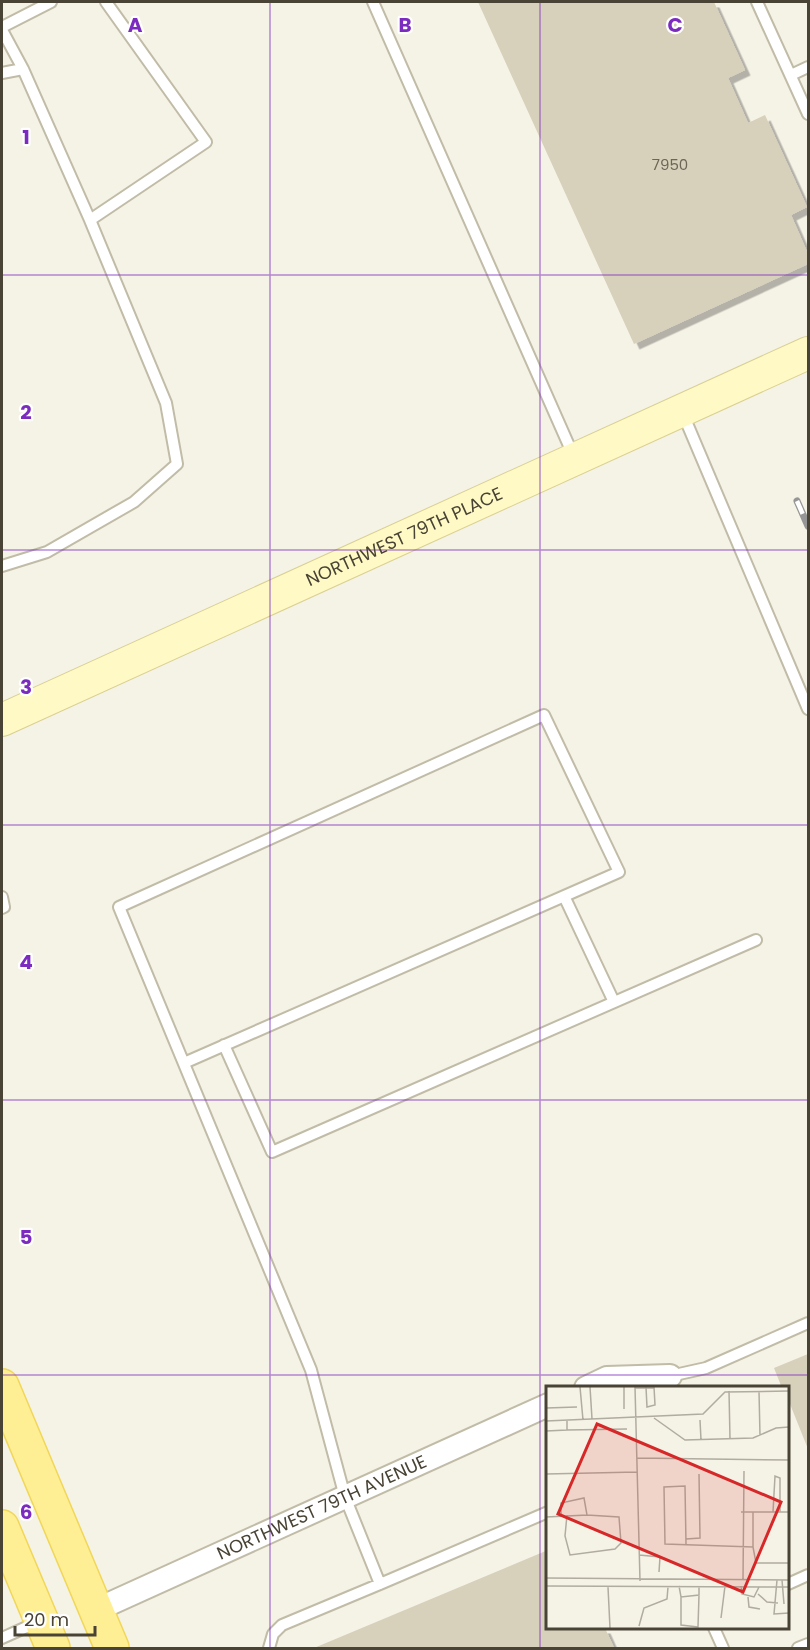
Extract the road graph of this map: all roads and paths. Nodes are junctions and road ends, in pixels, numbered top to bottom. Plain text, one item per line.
1 (51, 2) edge
2 (106, 2) edge
3 (373, 2) edge
4 (757, 2) edge
5 (2, 28) edge
6 (808, 67) edge
7 (22, 69) junction
8 (2, 74) edge
9 (791, 75) junction
10 (808, 114) edge
11 (90, 220) junction
12 (808, 353) edge
13 (682, 411) junction
14 (576, 460) junction
15 (2, 566) edge
16 (808, 709) edge
17 (2, 720) edge
18 (564, 896) junction
19 (2, 897) edge
20 (2, 908) edge
21 (756, 940) dead end
22 (614, 1002) junction
23 (224, 1045) junction
24 (184, 1063) junction
25 (808, 1323) edge
26 (670, 1376) joint
27 (609, 1383) edge
28 (2, 1386) edge
29 (546, 1406) edge
30 (345, 1497) junction
31 (546, 1513) edge
32 (2, 1527) edge
33 (808, 1575) edge
34 (380, 1584) junction
35 (789, 1584) edge
36 (96, 1610) junction
37 (714, 1629) edge
38 (47, 1635) edge
39 (2, 1638) edge
40 (808, 1644) edge
41 (112, 1648) edge
42 (269, 1648) edge
43 (723, 1648) edge
44 (798, 1648) edge

1 - 5 lane
2 - 11 lane
3 - 14 lane
4 - 9 lane
5 - 7 lane
6 - 9 lane
7 - 8 lane
7 - 11 lane
9 - 10 lane
11 - 15 lane
12 - 13 main road, NORTHWEST 79TH PLACE
13 - 14 main road, NORTHWEST 79TH PLACE
13 - 16 lane
14 - 17 main road, NORTHWEST 79TH PLACE
18 - 22 lane
18 - 23 lane
18 - 24 lane
19 - 20 lane
21 - 22 lane
22 - 23 lane
23 - 24 lane
24 - 30 lane
25 - 26 lane
26 - 27 street
28 - 36 main road
29 - 30 street, NORTHWEST 79TH AVENUE
30 - 34 lane
30 - 36 street, NORTHWEST 79TH AVENUE
31 - 34 lane
32 - 38 main road
33 - 35 lane
34 - 42 lane
36 - 41 main road
37 - 43 lane
38 - 39 lane
40 - 44 lane

